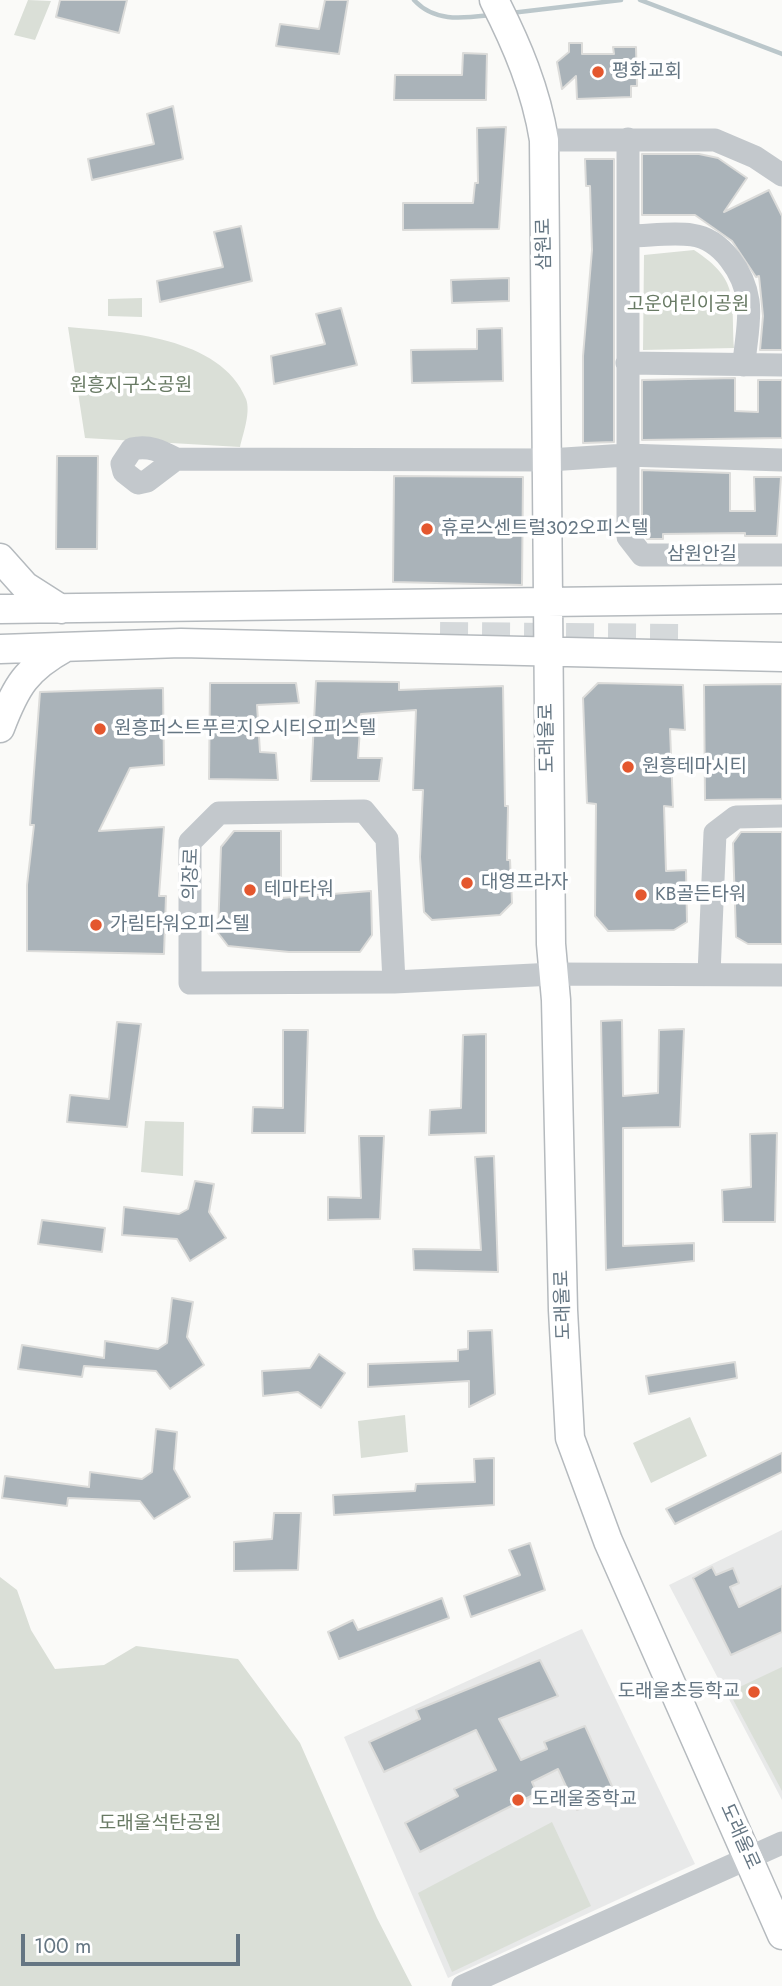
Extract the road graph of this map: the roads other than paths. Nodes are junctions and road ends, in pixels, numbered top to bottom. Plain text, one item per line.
1 (494, 0) edge
2 (628, 139) junction
3 (544, 140) junction
4 (782, 175) edge
5 (628, 236) junction
6 (627, 363) junction
7 (744, 365) junction
8 (782, 365) edge
9 (626, 455) junction
10 (176, 459) dead end
11 (549, 460) junction
12 (782, 460) edge
13 (782, 555) edge
14 (0, 558) edge
15 (782, 599) edge
16 (548, 602) junction
17 (0, 609) edge
18 (61, 609) junction
19 (782, 616) edge
20 (782, 640) edge
21 (547, 641) junction
22 (68, 646) junction
23 (0, 649) edge
24 (782, 657) edge
25 (0, 728) edge
26 (782, 816) edge
27 (554, 974) junction
28 (709, 974) junction
29 (782, 975) edge
30 (394, 982) junction
31 (782, 1843) edge
32 (748, 1859) junction
33 (782, 1935) edge
34 (463, 1986) edge

1 - 3 main road, 삼원로
2 - 3 street
2 - 4 street
2 - 5 street, 삼원안길
3 - 11 main road, 삼원로
5 - 6 street, 삼원안길
5 - 7 street
6 - 7 street
6 - 9 street, 삼원안길
7 - 8 street
9 - 11 street
9 - 12 street
9 - 13 street, 삼원안길
10 - 11 street
11 - 16 main road, 삼원로
14 - 18 main road
15 - 16 main road
16 - 18 main road
16 - 21 main road, 삼원로
17 - 18 main road
19 - 20 main road
21 - 22 main road
21 - 24 main road
21 - 27 main road, 도래울로
22 - 23 main road
22 - 25 main road
26 - 28 street
27 - 28 street, 의장로
27 - 30 street, 의장로
27 - 32 main road, 도래울로
28 - 29 street, 의장로
30 - 30 street, 의장로
31 - 32 street
32 - 33 main road, 도래울로
32 - 34 street

